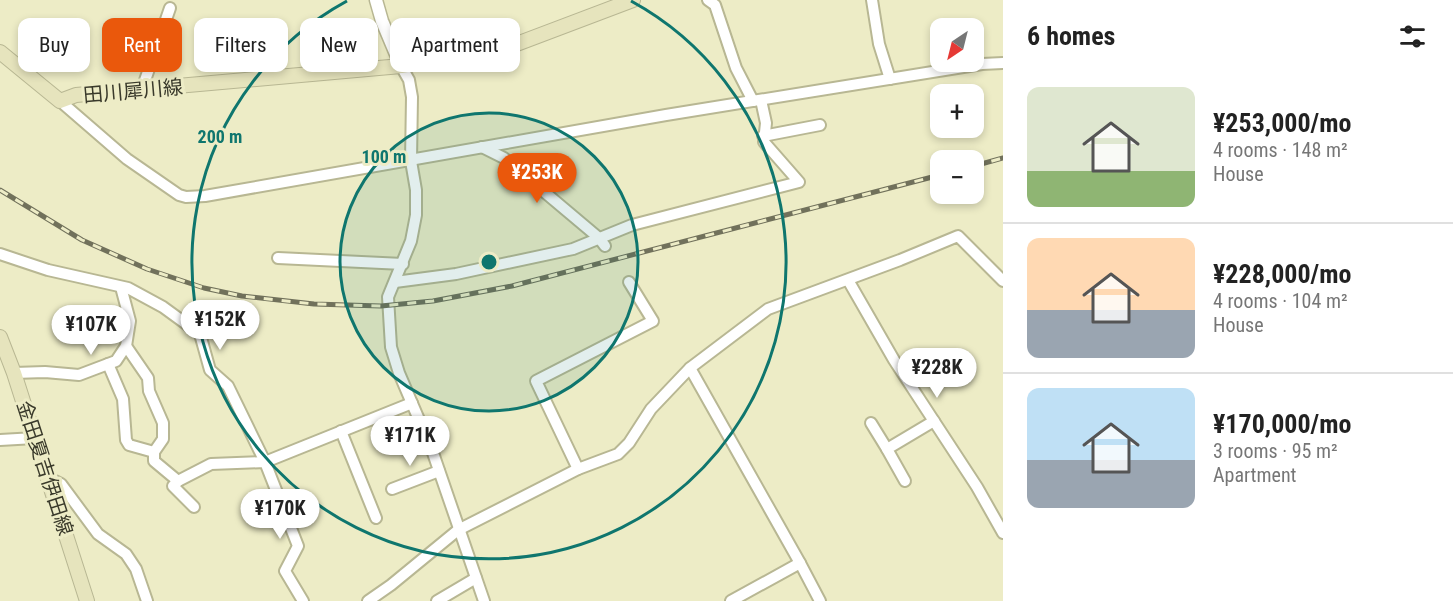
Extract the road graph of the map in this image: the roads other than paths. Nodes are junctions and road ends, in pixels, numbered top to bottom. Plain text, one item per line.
1 (376, 0) edge
2 (633, 0) edge
3 (708, 0) edge
4 (872, 0) edge
5 (170, 8) dead end
6 (390, 40) edge
7 (520, 43) edge
8 (0, 52) edge
9 (1003, 63) edge
10 (390, 67) edge
11 (404, 72) edge
12 (890, 79) junction
13 (142, 89) junction
14 (757, 100) junction
15 (60, 101) junction
16 (820, 125) dead end
17 (763, 136) junction
18 (482, 147) junction
19 (411, 161) junction
20 (602, 242) junction
21 (0, 254) edge
22 (278, 258) dead end
23 (403, 264) junction
24 (848, 280) junction
25 (1003, 281) edge
26 (395, 282) junction
27 (629, 282) dead end
28 (121, 287) junction
29 (0, 337) edge
30 (126, 346) junction
31 (108, 364) junction
32 (8, 367) edge
33 (690, 368) junction
34 (412, 403) junction
35 (934, 422) junction
36 (871, 423) dead end
37 (341, 431) junction
38 (35, 438) junction
39 (0, 440) edge
40 (887, 449) junction
41 (154, 452) junction
42 (265, 462) junction
43 (578, 469) junction
44 (439, 471) junction
45 (47, 477) junction
46 (178, 481) junction
47 (905, 481) dead end
48 (392, 489) dead end
49 (194, 507) dead end
50 (376, 518) dead end
51 (458, 530) junction
52 (1003, 533) edge
53 (800, 563) junction
54 (476, 578) junction
55 (87, 601) edge
56 (147, 601) edge
57 (303, 601) edge
58 (368, 601) edge
59 (437, 601) edge
60 (484, 601) edge
61 (731, 601) edge
62 (820, 601) edge

1 - 6 street
2 - 7 main road, 田川犀川線
3 - 14 street
4 - 12 street
5 - 13 street
8 - 15 main road, 田川犀川線
9 - 12 street
10 - 13 main road, 田川犀川線
11 - 19 street
12 - 14 street
13 - 15 main road, 田川犀川線
14 - 17 street
14 - 18 street
15 - 19 street
16 - 17 street
17 - 20 street
18 - 19 street
18 - 20 street
19 - 23 street
20 - 26 street
21 - 28 street
22 - 23 street
23 - 26 street
24 - 25 street
24 - 33 street
24 - 35 street
26 - 34 street
27 - 43 street
28 - 30 street
28 - 42 street
29 - 32 main road, 金田夏吉伊田線
30 - 31 street
30 - 41 street
31 - 32 street
31 - 41 street
32 - 38 main road, 金田夏吉伊田線
33 - 43 street
33 - 53 street
34 - 37 street
34 - 44 street
35 - 40 street
35 - 52 street
36 - 40 street
37 - 42 street
37 - 50 street
38 - 39 street
38 - 45 main road, 金田夏吉伊田線
40 - 47 street
41 - 46 street
42 - 46 street
42 - 57 street
43 - 51 street
44 - 48 street
44 - 51 street
45 - 55 main road, 金田夏吉伊田線
45 - 56 street
46 - 49 street
51 - 54 street
51 - 58 street
53 - 61 street
53 - 62 street
54 - 59 street
54 - 60 street

